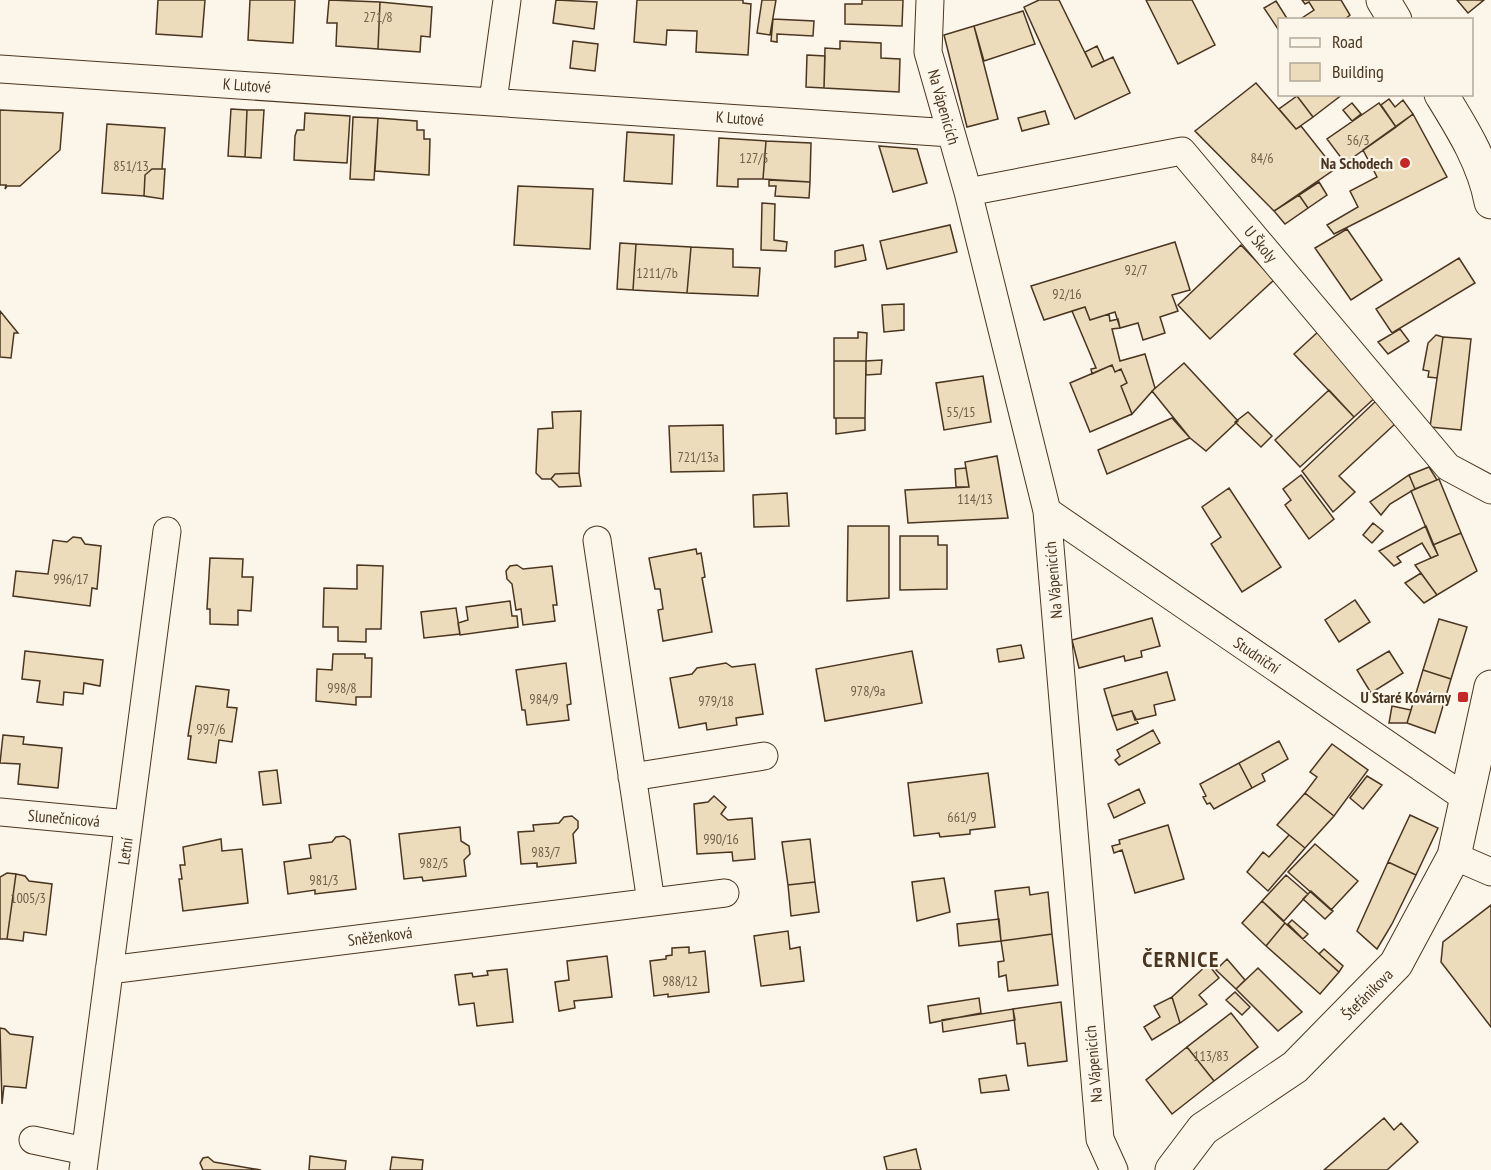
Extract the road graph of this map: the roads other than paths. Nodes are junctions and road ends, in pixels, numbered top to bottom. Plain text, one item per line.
1 (507, 0) edge
2 (930, 0) edge
3 (1383, 0) edge
4 (1394, 18) edge
5 (0, 69) edge
6 (1443, 96) edge
7 (493, 101) junction
8 (951, 133) junction
9 (1478, 133) edge
10 (968, 192) junction
11 (1491, 202) edge
12 (1491, 490) edge
13 (1047, 511) junction
14 (167, 531) dead end
15 (597, 540) dead end
16 (1491, 687) edge
17 (764, 756) dead end
18 (632, 777) junction
19 (1467, 799) junction
20 (0, 812) edge
21 (128, 824) junction
22 (1454, 856) junction
23 (1491, 872) edge
24 (725, 893) dead end
25 (651, 902) junction
26 (109, 970) junction
27 (33, 1140) dead end
28 (84, 1161) edge
29 (1114, 1170) edge
30 (1172, 1170) edge

1 - 7 street
2 - 8 street, Na Vápenicích
3 - 4 street
5 - 7 street, K Lutové
6 - 9 street
7 - 8 street, K Lutové
8 - 10 street, Na Vápenicích
9 - 11 street
10 - 12 street, U Školy
10 - 13 street, Na Vápenicích
13 - 19 street, Studniční
13 - 29 street, Na Vápenicích
14 - 21 street, Letní
15 - 18 street
16 - 19 street, Štefánikova
17 - 18 street
18 - 25 street
19 - 22 street, Štefánikova
20 - 21 street, Slunečnicová
21 - 26 street, Letní
22 - 23 street
22 - 30 street, Štefánikova
24 - 25 street, Sněženková
25 - 26 street, Sněženková
26 - 28 street, Letní
27 - 28 street

